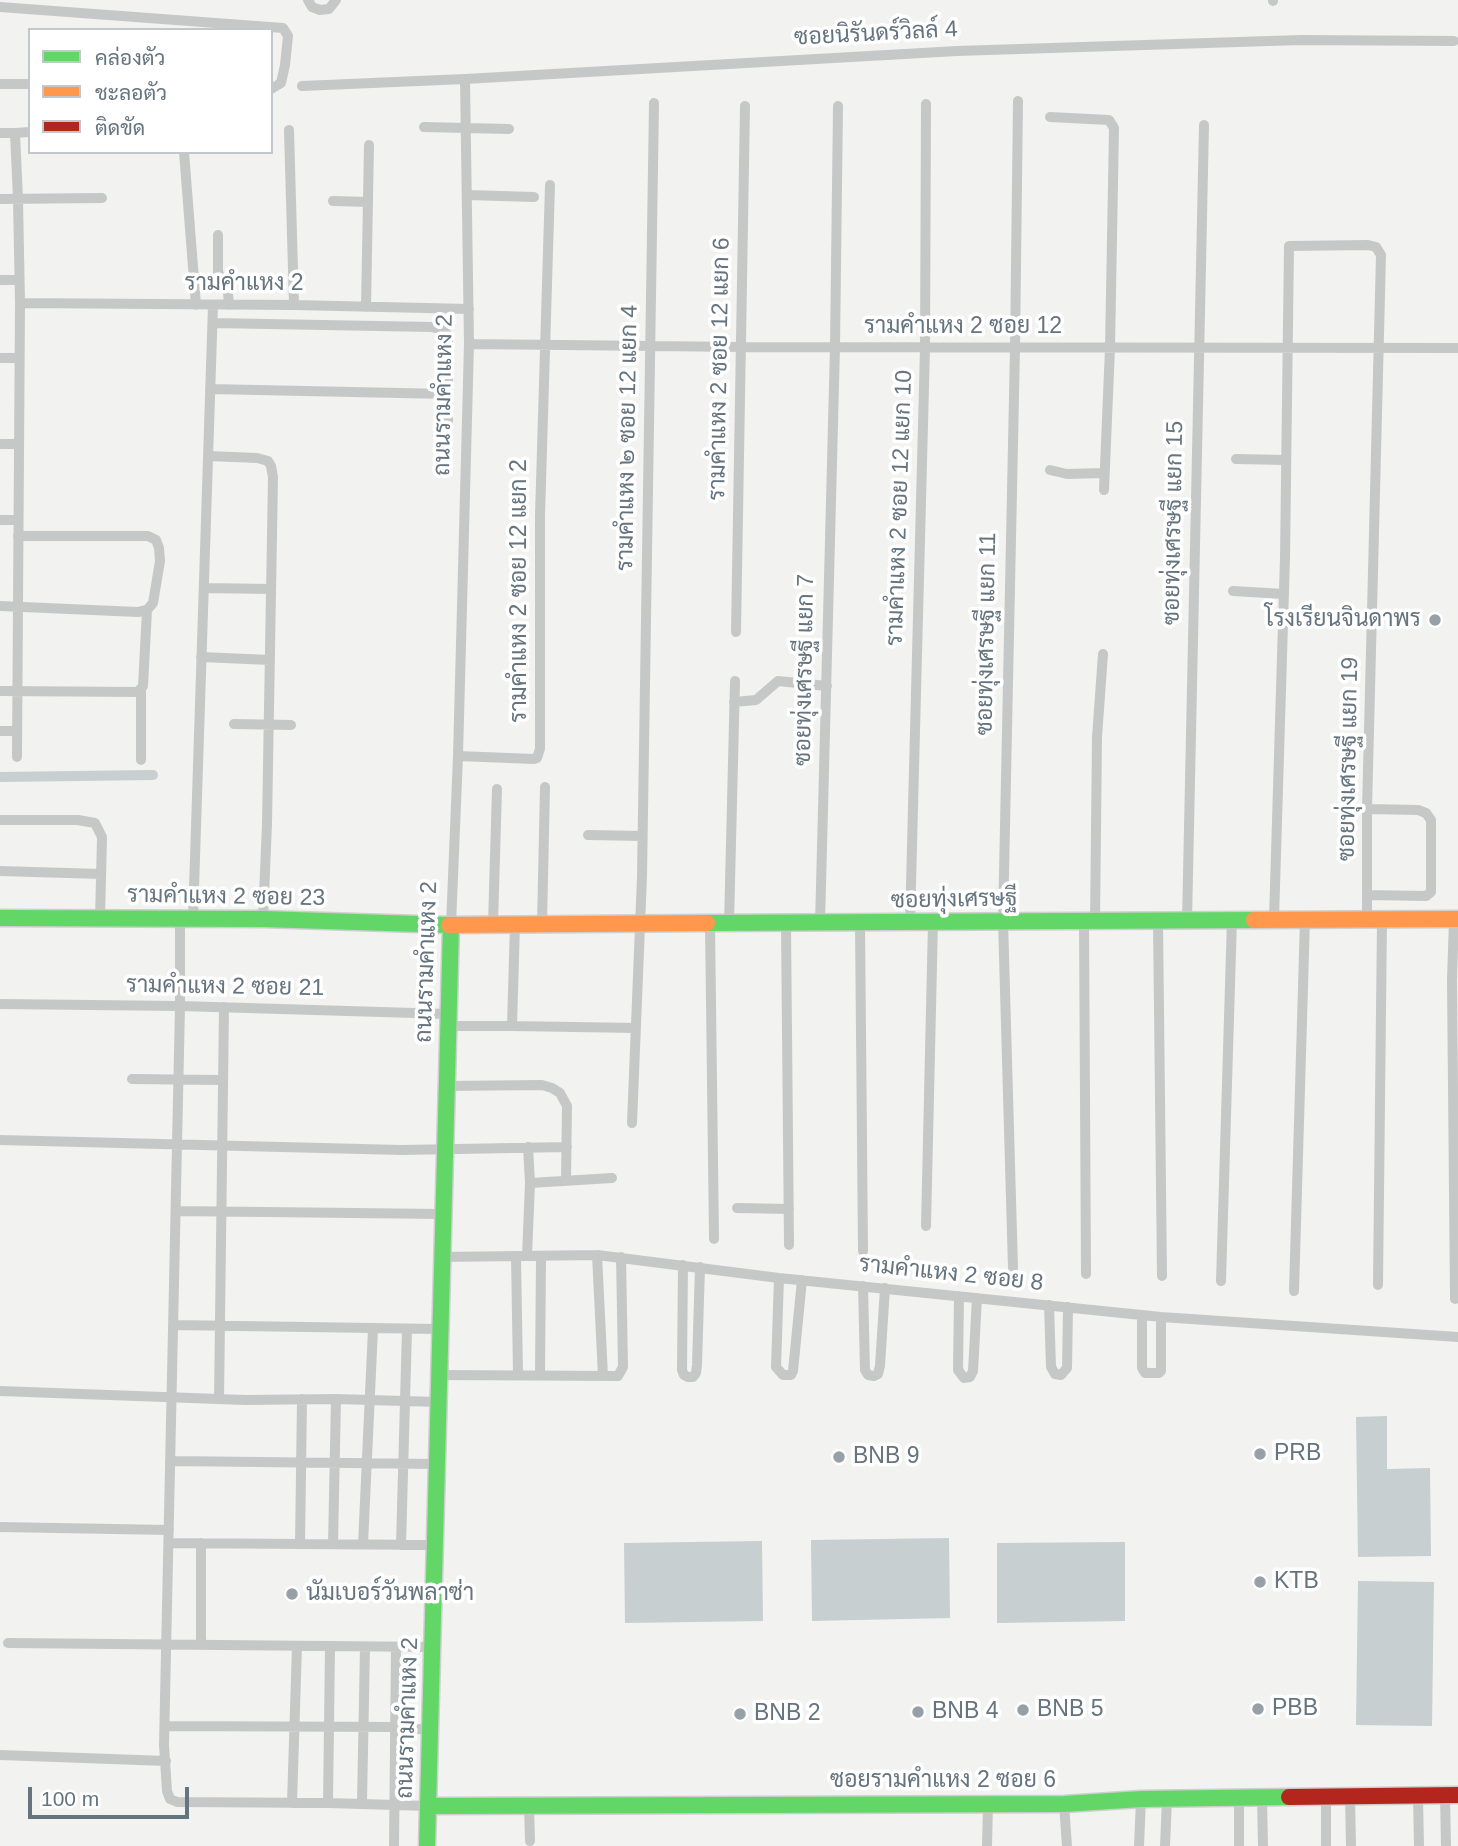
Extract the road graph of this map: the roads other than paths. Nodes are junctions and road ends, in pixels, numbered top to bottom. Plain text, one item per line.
1 (308, 0) edge
2 (336, 0) edge
3 (0, 7) edge
4 (1454, 41) dead end
5 (465, 79) junction
6 (0, 84) edge
7 (28, 84) edge
8 (302, 86) dead end
9 (273, 88) edge
10 (1018, 101) dead end
11 (654, 103) dead end
12 (926, 104) dead end
13 (745, 106) dead end
14 (838, 106) dead end
15 (1050, 117) dead end
16 (1204, 125) dead end
17 (424, 127) dead end
18 (466, 128) junction
19 (509, 129) dead end
20 (289, 130) dead end
21 (28, 132) edge
22 (0, 133) edge
23 (15, 133) junction
24 (369, 145) dead end
25 (184, 154) edge
26 (550, 184) dead end
27 (467, 195) junction
28 (534, 197) dead end
29 (102, 198) dead end
30 (0, 199) edge
31 (18, 199) junction
32 (333, 201) dead end
33 (368, 202) junction
34 (218, 235) dead end
35 (0, 280) edge
36 (19, 280) junction
37 (19, 303) junction
38 (229, 304) junction
39 (196, 305) junction
40 (213, 305) junction
41 (294, 305) junction
42 (366, 307) junction
43 (469, 309) junction
44 (213, 323) junction
45 (469, 344) junction
46 (545, 344) junction
47 (650, 346) junction
48 (743, 347) junction
49 (835, 347) junction
50 (1197, 347) junction
51 (925, 348) junction
52 (1015, 348) junction
53 (1110, 348) junction
54 (1288, 348) junction
55 (1379, 348) junction
56 (1458, 348) edge
57 (0, 358) edge
58 (19, 358) junction
59 (210, 389) junction
60 (447, 394) junction
61 (448, 421) dead end
62 (0, 444) edge
63 (18, 444) junction
64 (208, 456) junction
65 (1236, 459) dead end
66 (1286, 460) junction
67 (1050, 470) dead end
68 (1104, 473) junction
69 (1104, 489) dead end
70 (0, 520) edge
71 (18, 520) junction
72 (18, 536) junction
73 (204, 588) junction
74 (271, 589) junction
75 (1233, 591) dead end
76 (1284, 594) junction
77 (0, 606) edge
78 (18, 606) junction
79 (147, 610) junction
80 (736, 632) dead end
81 (1102, 654) dead end
82 (201, 657) junction
83 (270, 660) junction
84 (735, 681) dead end
85 (827, 686) junction
86 (141, 690) junction
87 (0, 691) edge
88 (17, 691) junction
89 (734, 702) junction
90 (234, 724) dead end
91 (269, 724) junction
92 (291, 725) dead end
93 (0, 730) edge
94 (17, 731) junction
95 (458, 755) junction
96 (17, 757) dead end
97 (141, 760) dead end
98 (545, 787) dead end
99 (497, 789) dead end
100 (1367, 809) junction
101 (0, 820) edge
102 (588, 835) dead end
103 (642, 836) junction
104 (0, 872) edge
105 (101, 874) junction
106 (1367, 895) junction
107 (0, 918) edge
108 (100, 919) junction
109 (186, 919) junction
110 (263, 919) junction
111 (1232, 919) junction
112 (1274, 919) junction
113 (1305, 919) junction
114 (1375, 919) junction
115 (1456, 919) edge
116 (1003, 921) junction
117 (1187, 921) junction
118 (933, 922) junction
119 (1089, 922) junction
120 (1157, 922) junction
121 (820, 923) junction
122 (860, 923) junction
123 (910, 923) junction
124 (493, 924) junction
125 (516, 924) junction
126 (542, 924) junction
127 (710, 924) junction
128 (729, 924) junction
129 (786, 924) junction
130 (451, 925) junction
131 (640, 925) junction
132 (1455, 980) edge
133 (0, 1004) edge
134 (180, 1006) junction
135 (224, 1007) junction
136 (448, 1020) junction
137 (512, 1026) junction
138 (636, 1028) junction
139 (132, 1079) dead end
140 (178, 1079) junction
141 (221, 1080) junction
142 (446, 1086) junction
143 (632, 1123) dead end
144 (0, 1140) edge
145 (177, 1146) junction
146 (220, 1147) junction
147 (528, 1147) junction
148 (567, 1147) junction
149 (444, 1148) junction
150 (612, 1178) dead end
151 (566, 1181) junction
152 (530, 1183) junction
153 (737, 1208) dead end
154 (789, 1209) junction
155 (176, 1211) junction
156 (220, 1212) junction
157 (442, 1214) junction
158 (926, 1226) dead end
159 (714, 1239) dead end
160 (789, 1245) dead end
161 (863, 1251) dead end
162 (597, 1255) junction
163 (441, 1256) junction
164 (522, 1256) junction
165 (541, 1257) junction
166 (621, 1257) junction
167 (683, 1265) junction
168 (700, 1267) junction
169 (1013, 1268) dead end
170 (1086, 1274) dead end
171 (1162, 1276) dead end
172 (779, 1278) junction
173 (802, 1280) junction
174 (1221, 1281) dead end
175 (1378, 1285) dead end
176 (863, 1286) junction
177 (885, 1289) junction
178 (1294, 1291) dead end
179 (959, 1296) junction
180 (977, 1298) junction
181 (1455, 1299) dead end
182 (1049, 1305) junction
183 (1068, 1307) junction
184 (1142, 1315) junction
185 (1161, 1317) junction
186 (173, 1325) junction
187 (219, 1325) junction
188 (373, 1329) junction
189 (407, 1329) junction
190 (439, 1329) junction
191 (1458, 1337) edge
192 (540, 1374) junction
193 (439, 1375) junction
194 (518, 1375) junction
195 (603, 1376) junction
196 (0, 1391) edge
197 (172, 1397) junction
198 (219, 1399) junction
199 (302, 1399) junction
200 (336, 1399) junction
201 (369, 1401) junction
202 (404, 1402) junction
203 (438, 1402) junction
204 (170, 1461) junction
205 (302, 1461) junction
206 (335, 1462) junction
207 (367, 1463) junction
208 (402, 1463) junction
209 (437, 1464) junction
210 (0, 1527) edge
211 (169, 1530) junction
212 (169, 1543) junction
213 (201, 1543) junction
214 (300, 1544) junction
215 (333, 1544) junction
216 (363, 1544) junction
217 (401, 1545) junction
218 (436, 1545) junction
219 (8, 1643) dead end
220 (166, 1643) junction
221 (201, 1644) junction
222 (297, 1646) junction
223 (330, 1647) junction
224 (365, 1647) junction
225 (396, 1647) junction
226 (433, 1647) junction
227 (164, 1726) junction
228 (330, 1727) junction
229 (396, 1727) junction
230 (294, 1728) junction
231 (363, 1728) junction
232 (430, 1730) junction
233 (0, 1755) edge
234 (166, 1761) junction
235 (1350, 1796) junction
236 (1418, 1796) junction
237 (1451, 1796) edge
238 (1326, 1797) junction
239 (1239, 1798) junction
240 (1262, 1798) junction
241 (1141, 1799) junction
242 (1167, 1799) junction
243 (328, 1802) junction
244 (292, 1803) junction
245 (362, 1804) junction
246 (988, 1804) junction
247 (1064, 1804) junction
248 (395, 1806) junction
249 (428, 1806) junction
250 (529, 1806) junction
251 (530, 1841) dead end
252 (394, 1846) edge
253 (428, 1846) edge
254 (986, 1846) edge
255 (1067, 1846) edge
256 (1139, 1846) edge
257 (1165, 1846) edge
258 (1239, 1846) edge
259 (1263, 1846) edge
260 (1326, 1846) edge
261 (1350, 1846) edge
262 (1419, 1846) edge
263 (1446, 1846) edge

1 - 2 street
3 - 9 street
4 - 5 street, ซอยนิรันดร์วิลล์ 4
5 - 8 street, ซอยนิรันดร์วิลล์ 4
5 - 18 street, ถนนรามคำแหง 2
6 - 7 street
10 - 52 street, ซอยทุ่งเศรษฐี แยก 11
11 - 47 street, รามคำแหง ๒ ซอย 12 แยก 4
12 - 51 street, รามคำแหง 2 ซอย 12 แยก 10
13 - 48 street, รามคำแหง 2 ซอย 12 แยก 6
14 - 49 street, ซอยทุ่งเศรษฐี แยก 7
15 - 53 street
16 - 50 street, ซอยทุ่งเศรษฐี แยก 15
17 - 18 street
18 - 19 street
18 - 27 street, ถนนรามคำแหง 2
20 - 41 street
21 - 23 street
22 - 23 street
23 - 31 street
24 - 33 street
25 - 39 street
26 - 46 street
27 - 28 street
27 - 43 street, ถนนรามคำแหง 2
29 - 31 street
30 - 31 street
31 - 36 street
32 - 33 street
33 - 42 street
34 - 38 street
35 - 36 street
36 - 37 street
37 - 39 street, รามคำแหง 2
37 - 58 street
38 - 40 street, รามคำแหง 2
38 - 41 street, รามคำแหง 2
39 - 40 street, รามคำแหง 2
40 - 44 street
41 - 42 street, รามคำแหง 2
42 - 43 street, รามคำแหง 2
43 - 45 street, ถนนรามคำแหง 2
44 - 59 street
44 - 60 street
45 - 46 street, รามคำแหง 2 ซอย 12
45 - 95 street, ถนนรามคำแหง 2
46 - 47 street, รามคำแหง 2 ซอย 12
46 - 95 street, รามคำแหง 2 ซอย 12 แยก 2
47 - 48 street, รามคำแหง 2 ซอย 12
47 - 103 street, รามคำแหง ๒ ซอย 12 แยก 4
48 - 49 street, รามคำแหง 2 ซอย 12
48 - 80 street, รามคำแหง 2 ซอย 12 แยก 6
49 - 51 street, รามคำแหง 2 ซอย 12
49 - 85 street, ซอยทุ่งเศรษฐี แยก 7
50 - 53 street, รามคำแหง 2 ซอย 12
50 - 54 street, รามคำแหง 2 ซอย 12
50 - 117 street, ซอยทุ่งเศรษฐี แยก 15
51 - 52 street, รามคำแหง 2 ซอย 12
51 - 123 street, รามคำแหง 2 ซอย 12 แยก 10
52 - 53 street, รามคำแหง 2 ซอย 12
52 - 116 street, ซอยทุ่งเศรษฐี แยก 11
53 - 68 street
54 - 55 street, รามคำแหง 2 ซอย 12
54 - 55 street, ซอยทุ่งเศรษฐี แยก 19
54 - 66 street
55 - 56 street, รามคำแหง 2 ซอย 12
55 - 100 street, ซอยทุ่งเศรษฐี แยก 19
57 - 58 street
58 - 63 street
59 - 60 street
59 - 64 street
60 - 61 street
62 - 63 street
63 - 71 street
64 - 73 street
64 - 74 street
65 - 66 street
66 - 76 street
67 - 68 street
68 - 69 street
70 - 71 street
71 - 72 street
72 - 78 street
72 - 79 street
73 - 74 street
73 - 82 street
74 - 83 street
75 - 76 street
76 - 112 street
77 - 78 street
78 - 79 street
78 - 88 street
79 - 86 street
81 - 119 street
82 - 83 street
82 - 109 street
83 - 91 street
84 - 89 street
85 - 89 street
85 - 121 street, ซอยทุ่งเศรษฐี แยก 7
86 - 88 street
86 - 97 street
87 - 88 street
88 - 94 street
89 - 128 street
90 - 91 street
91 - 92 street
91 - 110 street
93 - 94 street
94 - 96 street
95 - 130 street, ถนนรามคำแหง 2
98 - 126 street
99 - 124 street
100 - 106 street, ซอยทุ่งเศรษฐี แยก 19
100 - 106 street
101 - 105 street
102 - 103 street
103 - 131 street, รามคำแหง ๒ ซอย 12 แยก 4
104 - 105 street
105 - 108 street
106 - 114 street, ซอยทุ่งเศรษฐี แยก 19
107 - 108 main road, รามคำแหง 2 ซอย 23
108 - 109 main road, รามคำแหง 2 ซอย 23
109 - 110 main road, รามคำแหง 2 ซอย 23
109 - 134 street
110 - 130 main road, รามคำแหง 2 ซอย 23
111 - 112 main road, ซอยทุ่งเศรษฐี
111 - 117 main road, ซอยทุ่งเศรษฐี
111 - 174 street
112 - 113 main road, ซอยทุ่งเศรษฐี
113 - 114 main road, ซอยทุ่งเศรษฐี
113 - 178 street
114 - 115 main road, ซอยทุ่งเศรษฐี
114 - 175 street, ซอยทุ่งเศรษฐี แยก 19
115 - 132 street
116 - 118 main road, ซอยทุ่งเศรษฐี
116 - 119 main road, ซอยทุ่งเศรษฐี
116 - 169 street, ซอยทุ่งเศรษฐี แยก 11
117 - 120 main road, ซอยทุ่งเศรษฐี
118 - 123 main road, ซอยทุ่งเศรษฐี
118 - 158 street
119 - 120 main road, ซอยทุ่งเศรษฐี
119 - 170 street
120 - 171 street
121 - 122 main road, ซอยทุ่งเศรษฐี
121 - 129 main road, ซอยทุ่งเศรษฐี
122 - 123 main road, ซอยทุ่งเศรษฐี
122 - 161 street
124 - 125 main road, ซอยทุ่งเศรษฐี
124 - 130 main road, ซอยทุ่งเศรษฐี
125 - 126 main road, ซอยทุ่งเศรษฐี
125 - 137 street
126 - 131 main road, ซอยทุ่งเศรษฐี
127 - 128 main road, ซอยทุ่งเศรษฐี
127 - 131 main road, ซอยทุ่งเศรษฐี
127 - 159 street
128 - 129 main road, ซอยทุ่งเศรษฐี
129 - 154 street
130 - 136 main road, ถนนรามคำแหง 2
131 - 138 street, รามคำแหง ๒ ซอย 12 แยก 4
132 - 181 street
133 - 134 street, รามคำแหง 2 ซอย 21
134 - 135 street, รามคำแหง 2 ซอย 21
134 - 140 street
135 - 136 street, รามคำแหง 2 ซอย 21
135 - 141 street
136 - 137 street, รามคำแหง 2 ซอย 21
136 - 142 main road, ถนนรามคำแหง 2
137 - 138 street, รามคำแหง 2 ซอย 21
138 - 143 street, รามคำแหง ๒ ซอย 12 แยก 4
139 - 140 street
140 - 141 street
140 - 145 street
141 - 146 street
142 - 148 street
142 - 149 main road, ถนนรามคำแหง 2
144 - 145 street
145 - 146 street
145 - 155 street
146 - 149 street
146 - 156 street
147 - 148 street
147 - 149 street
147 - 152 street
148 - 151 street
149 - 157 main road, ถนนรามคำแหง 2
150 - 151 street
151 - 152 street
152 - 164 street
153 - 154 street
154 - 160 street
155 - 156 street
155 - 186 street
156 - 157 street
156 - 187 street
157 - 163 main road, ถนนรามคำแหง 2
162 - 165 street, รามคำแหง 2 ซอย 8
162 - 166 street, รามคำแหง 2 ซอย 8
162 - 195 street
163 - 164 street, รามคำแหง 2 ซอย 8
163 - 190 main road, ถนนรามคำแหง 2
164 - 165 street, รามคำแหง 2 ซอย 8
164 - 194 street
165 - 192 street
166 - 167 street, รามคำแหง 2 ซอย 8
166 - 195 street
167 - 168 street, รามคำแหง 2 ซอย 8
167 - 168 street
168 - 172 street, รามคำแหง 2 ซอย 8
172 - 173 street, รามคำแหง 2 ซอย 8
172 - 173 street
173 - 176 street, รามคำแหง 2 ซอย 8
176 - 177 street, รามคำแหง 2 ซอย 8
176 - 177 street
177 - 179 street, รามคำแหง 2 ซอย 8
179 - 180 street, รามคำแหง 2 ซอย 8
179 - 180 street
180 - 182 street, รามคำแหง 2 ซอย 8
182 - 183 street, รามคำแหง 2 ซอย 8
182 - 183 street
183 - 184 street, รามคำแหง 2 ซอย 8
184 - 185 street, รามคำแหง 2 ซอย 8
184 - 185 street
185 - 191 street, รามคำแหง 2 ซอย 8
186 - 187 street
186 - 197 street
187 - 188 street
187 - 198 street
188 - 189 street
188 - 201 street
189 - 190 street
189 - 202 street
190 - 193 main road, ถนนรามคำแหง 2
192 - 194 street
192 - 195 street
193 - 194 street
193 - 203 main road, ถนนรามคำแหง 2
196 - 197 street
197 - 198 street
197 - 204 street
198 - 199 street
199 - 200 street
199 - 205 street
200 - 201 street
200 - 206 street
201 - 202 street
201 - 207 street
202 - 203 street
202 - 208 street
203 - 209 main road, ถนนรามคำแหง 2
204 - 205 street
204 - 211 street
205 - 206 street
205 - 214 street
206 - 207 street
206 - 215 street
207 - 208 street
207 - 216 street
208 - 209 street
208 - 217 street
209 - 218 main road, ถนนรามคำแหง 2
210 - 211 street
211 - 212 street
212 - 213 street
212 - 220 street
213 - 214 street
213 - 221 street
214 - 215 street
215 - 216 street
216 - 217 street
217 - 218 street
218 - 226 main road, ถนนรามคำแหง 2
219 - 220 street
220 - 221 street
220 - 227 street
221 - 222 street
222 - 223 street
222 - 230 street
223 - 224 street
223 - 228 street
224 - 225 street
224 - 231 street
225 - 226 street
225 - 229 street
226 - 232 main road, ถนนรามคำแหง 2
227 - 230 street
227 - 234 street
228 - 230 street
228 - 231 street
228 - 243 street
229 - 231 street
229 - 232 street
229 - 248 street
230 - 244 street
231 - 245 street
232 - 249 main road, ถนนรามคำแหง 2
233 - 234 street
234 - 244 street
235 - 236 main road, ซอยรามคำแหง 2 ซอย 6
235 - 238 main road, ซอยรามคำแหง 2 ซอย 6
235 - 261 street
236 - 237 main road, ซอยรามคำแหง 2 ซอย 6
236 - 262 street
237 - 263 street
238 - 240 main road, ซอยรามคำแหง 2 ซอย 6
238 - 260 street
239 - 240 main road, ซอยรามคำแหง 2 ซอย 6
239 - 242 main road, ซอยรามคำแหง 2 ซอย 6
239 - 258 street
240 - 259 street
241 - 242 main road, ซอยรามคำแหง 2 ซอย 6
241 - 247 main road, ซอยรามคำแหง 2 ซอย 6
241 - 256 street
242 - 257 street
243 - 244 street
243 - 245 street
245 - 248 street
246 - 247 main road, ซอยรามคำแหง 2 ซอย 6
246 - 250 main road, ซอยรามคำแหง 2 ซอย 6
246 - 254 street
247 - 255 street
248 - 249 street
248 - 252 street
249 - 250 main road, ซอยรามคำแหง 2 ซอย 6
249 - 253 main road, ถนนรามคำแหง 2
250 - 251 street

